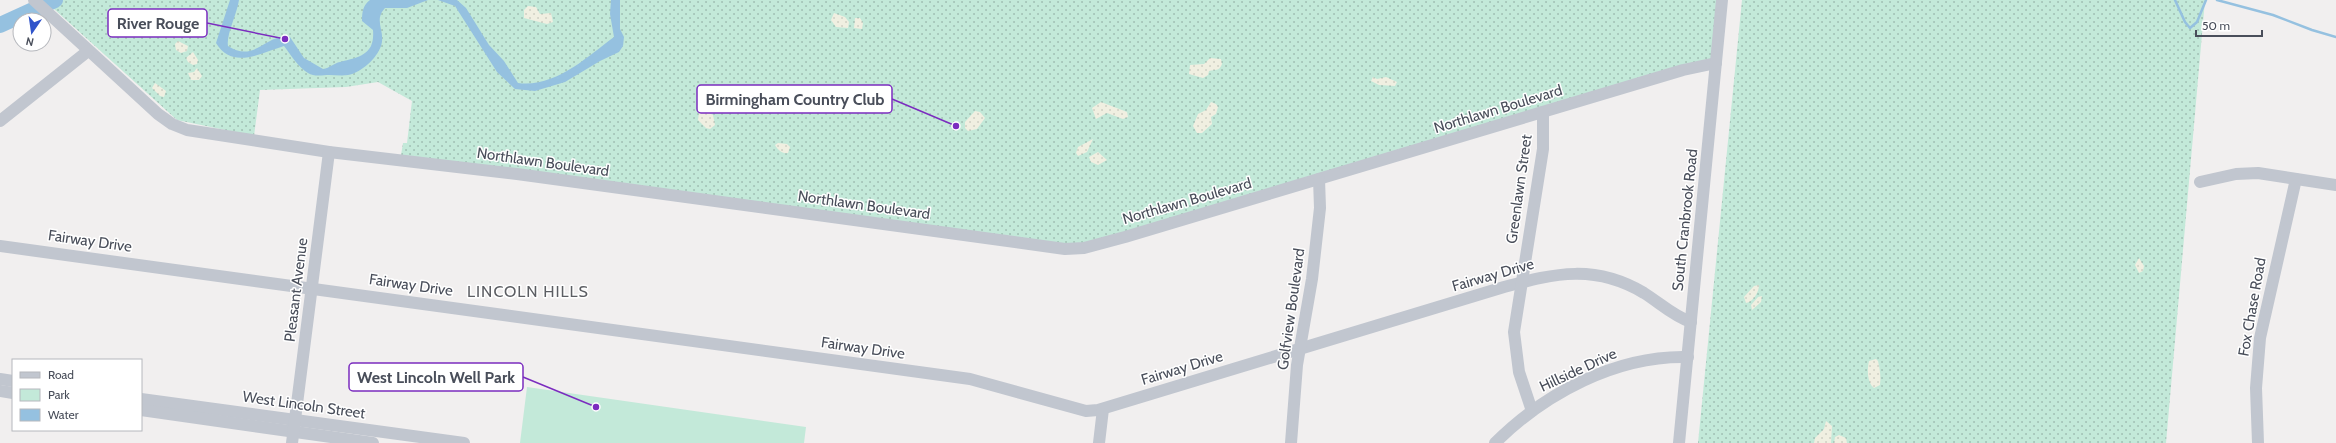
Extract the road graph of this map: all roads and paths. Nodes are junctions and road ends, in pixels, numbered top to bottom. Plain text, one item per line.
1 (34, 0) edge
2 (1722, 0) edge
3 (88, 51) junction
4 (1716, 63) junction
5 (1543, 112) junction
6 (0, 121) edge
7 (329, 152) junction
8 (1319, 179) junction
9 (2296, 179) junction
10 (2200, 182) dead end
11 (2336, 185) edge
12 (0, 246) edge
13 (1521, 282) junction
14 (312, 288) junction
15 (1691, 322) junction
16 (1300, 349) junction
17 (1688, 357) junction
18 (0, 379) edge
19 (12, 381) edge
20 (0, 391) edge
21 (12, 393) edge
22 (142, 399) edge
23 (1102, 409) junction
24 (142, 410) edge
25 (1532, 411) junction
26 (296, 419) junction
27 (293, 437) edge
28 (421, 440) edge
29 (373, 443) edge
30 (464, 443) edge
31 (1099, 443) edge
32 (1291, 443) edge
33 (1495, 443) edge
34 (1679, 443) edge
35 (2258, 443) edge

1 - 3 street, Northlawn Boulevard
2 - 4 street, South Cranbrook Road
3 - 6 street
3 - 7 street, Northlawn Boulevard
4 - 5 street, Northlawn Boulevard
4 - 15 street, South Cranbrook Road
5 - 8 street, Northlawn Boulevard
5 - 13 street, Greenlawn Street
7 - 8 street, Northlawn Boulevard
7 - 14 street, Pleasant Avenue
8 - 16 street, Golfview Boulevard
9 - 10 street
9 - 11 street
9 - 35 street, Fox Chase Road
12 - 14 street, Fairway Drive
13 - 15 street, Fairway Drive
13 - 16 street, Fairway Drive
13 - 25 street, Greenlawn Street
14 - 23 street, Fairway Drive
14 - 26 street, Pleasant Avenue
15 - 17 street, South Cranbrook Road
16 - 23 street, Fairway Drive
16 - 32 street, Golfview Boulevard
17 - 25 street, Hillside Drive
17 - 34 street, South Cranbrook Road
18 - 19 street
20 - 21 street
22 - 26 street, West Lincoln Street
23 - 31 street
24 - 27 street, West Lincoln Street
25 - 33 street, Hillside Drive
26 - 27 street, Pleasant Avenue
26 - 28 street, West Lincoln Street
27 - 29 street, West Lincoln Street
28 - 30 street, West Lincoln Street

